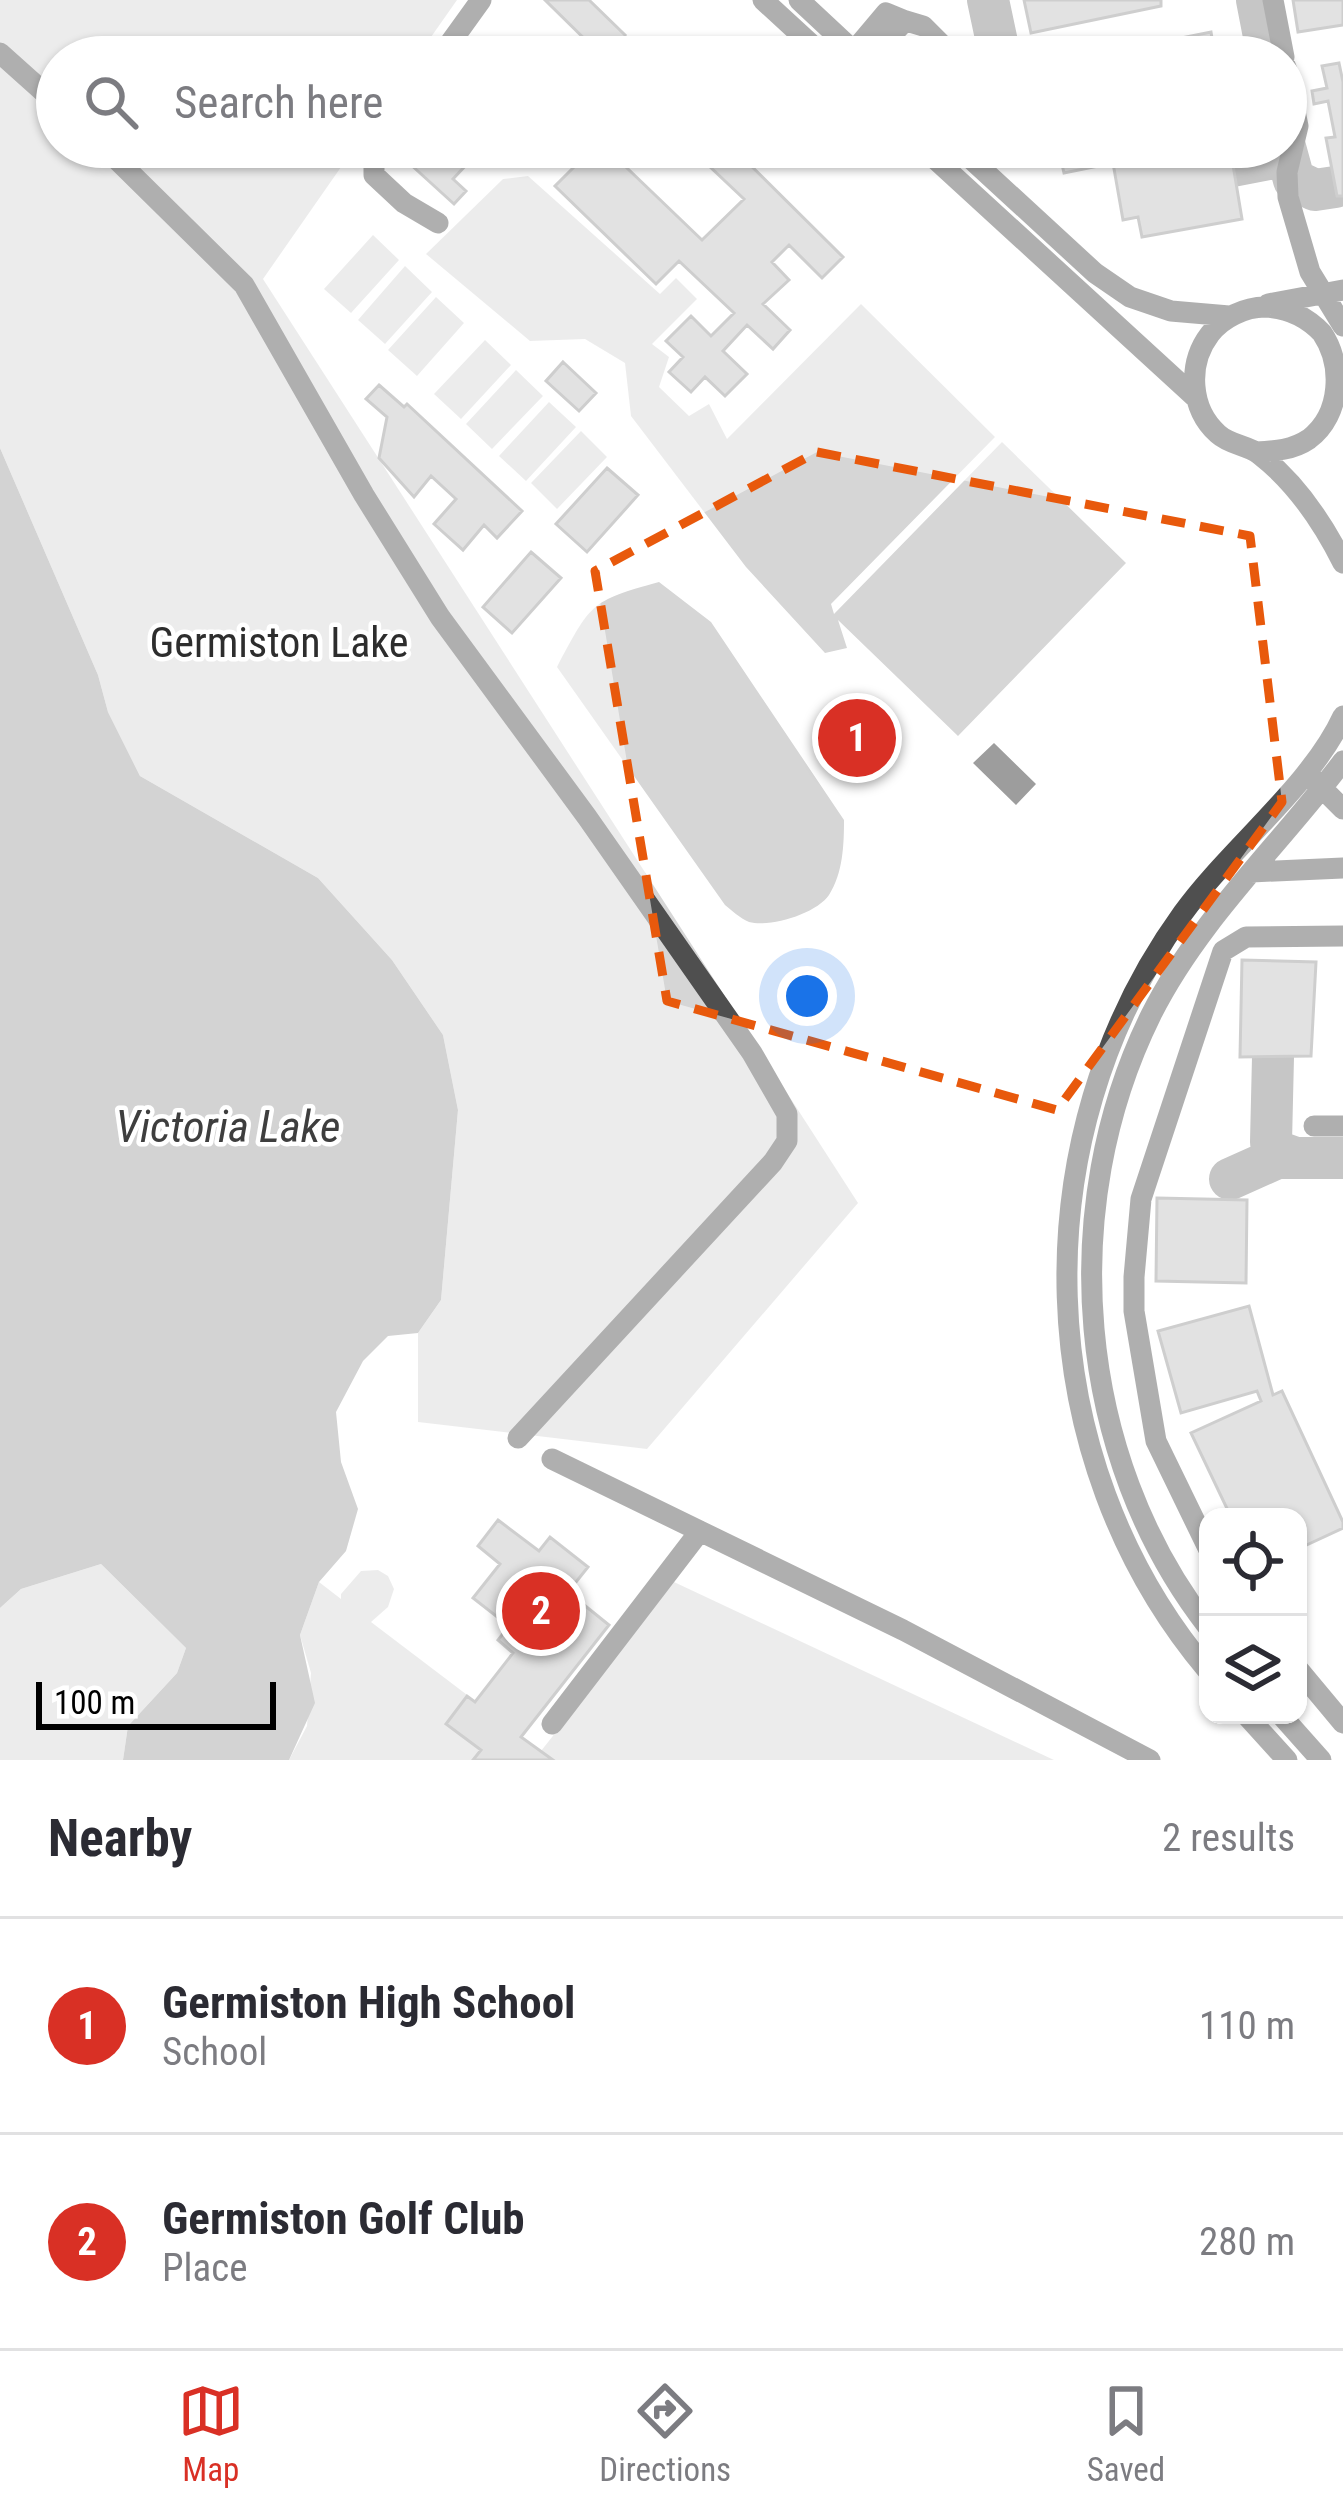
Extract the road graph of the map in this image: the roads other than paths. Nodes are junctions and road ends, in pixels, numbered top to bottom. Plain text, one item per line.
1 (481, 0) edge
2 (763, 0) edge
3 (799, 0) edge
4 (1273, 0) edge
5 (455, 36) edge
6 (802, 36) edge
7 (838, 36) edge
8 (869, 36) edge
9 (933, 36) edge
10 (1280, 36) edge
11 (0, 53) edge
12 (36, 85) edge
13 (125, 168) edge
14 (374, 168) edge
15 (945, 168) edge
16 (981, 168) edge
17 (1288, 168) edge
18 (438, 223) dead end
19 (1333, 291) edge
20 (1256, 307) junction
21 (1229, 316) junction
22 (1343, 326) edge
23 (1340, 357) edge
24 (1196, 398) junction
25 (1337, 399) junction
26 (1343, 424) edge
27 (1256, 452) junction
28 (1343, 563) edge
29 (1343, 716) edge
30 (1310, 765) junction
31 (1335, 778) edge
32 (1343, 809) edge
33 (1343, 868) edge
34 (1251, 872) junction
35 (1343, 935) edge
36 (1314, 1126) dead end
37 (1343, 1126) edge
38 (518, 1438) dead end
39 (552, 1460) dead end
40 (1199, 1530) edge
41 (700, 1532) junction
42 (1200, 1616) edge
43 (1199, 1659) edge
44 (1307, 1680) edge
45 (1343, 1723) edge
46 (552, 1724) dead end
47 (1254, 1724) edge
48 (1289, 1724) edge
49 (1150, 1760) edge
50 (1287, 1760) edge
51 (1321, 1760) edge

1 - 5 street
2 - 6 street
3 - 7 street
4 - 10 street
8 - 9 street
11 - 12 street
13 - 38 street
14 - 18 street
15 - 24 street
16 - 21 street
17 - 19 street
19 - 20 street
19 - 22 street
20 - 21 street
20 - 23 street
21 - 24 street
23 - 25 street
24 - 27 street
25 - 26 street
25 - 27 street
27 - 28 street
29 - 30 street
30 - 31 street
30 - 43 street
31 - 32 street
31 - 34 street
33 - 34 street
34 - 42 street
35 - 40 street
36 - 37 street
39 - 41 street
41 - 46 street
41 - 49 street
44 - 45 street
47 - 50 street
48 - 51 street

